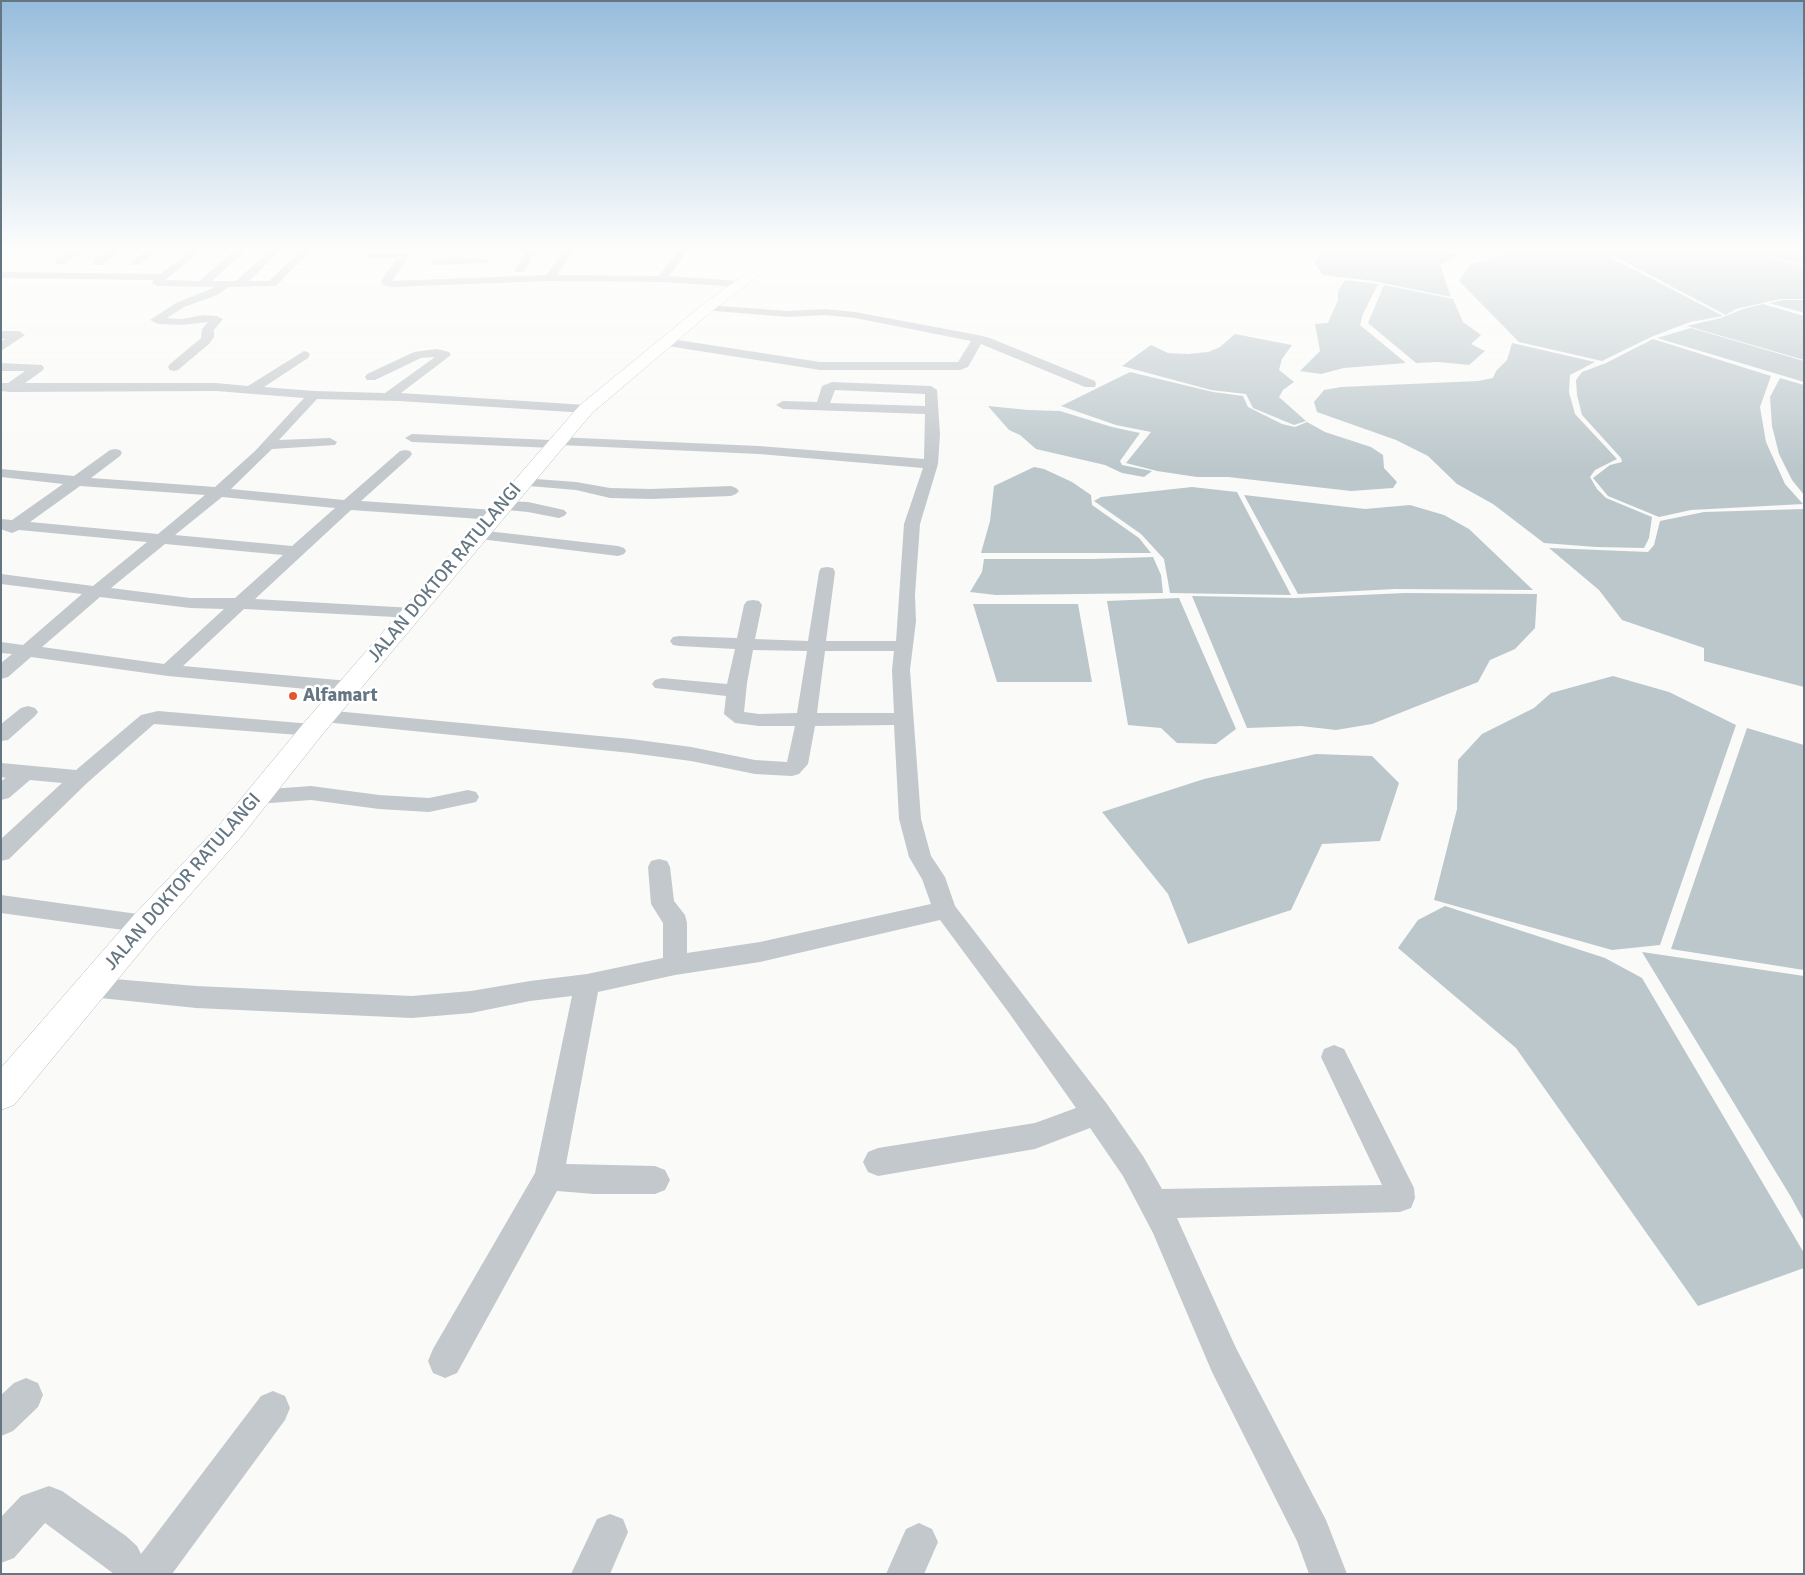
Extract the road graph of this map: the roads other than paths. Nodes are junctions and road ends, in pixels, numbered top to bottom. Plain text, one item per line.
1 (214, 322) edge
2 (689, 322) edge
3 (894, 322) edge
4 (1, 335) edge
5 (978, 339) junction
6 (665, 342) junction
7 (1, 347) edge
8 (304, 355) dead end
9 (1, 367) edge
10 (174, 367) dead end
11 (372, 377) dead end
12 (1090, 384) dead end
13 (5, 389) edge
14 (252, 389) junction
15 (314, 396) junction
16 (388, 397) junction
17 (783, 405) dead end
18 (823, 406) junction
19 (586, 409) junction
20 (932, 410) junction
21 (412, 438) dead end
22 (330, 442) dead end
23 (555, 442) junction
24 (267, 445) junction
25 (115, 453) dead end
26 (405, 454) dead end
27 (931, 464) junction
28 (1, 472) edge
29 (78, 481) junction
30 (522, 482) junction
31 (731, 491) dead end
32 (219, 492) junction
33 (348, 505) junction
34 (498, 510) junction
35 (559, 512) dead end
36 (8, 524) edge
37 (1, 535) edge
38 (478, 535) junction
39 (163, 538) junction
40 (296, 551) junction
41 (618, 551) dead end
42 (827, 572) dead end
43 (1, 579) edge
44 (98, 590) junction
45 (238, 604) junction
46 (753, 605) dead end
47 (413, 613) junction
48 (679, 641) dead end
49 (744, 645) junction
50 (903, 646) junction
51 (1, 647) edge
52 (817, 647) junction
53 (27, 651) junction
54 (168, 670) junction
55 (1, 673) edge
56 (662, 684) dead end
57 (349, 687) junction
58 (736, 691) junction
59 (28, 712) dead end
60 (902, 719) junction
61 (806, 720) junction
62 (318, 723) junction
63 (1, 735) edge
64 (1, 770) edge
65 (25, 773) junction
66 (80, 778) junction
67 (1, 793) edge
68 (257, 797) junction
69 (468, 797) dead end
70 (1, 853) edge
71 (660, 867) dead end
72 (1, 904) edge
73 (945, 910) junction
74 (145, 924) junction
75 (675, 965) junction
76 (588, 984) junction
77 (91, 987) junction
78 (1334, 1057) dead end
79 (1, 1094) edge
80 (1097, 1113) junction
81 (878, 1162) dead end
82 (548, 1177) junction
83 (655, 1180) dead end
84 (1153, 1204) junction
85 (445, 1361) dead end
86 (26, 1395) dead end
87 (274, 1408) dead end
88 (1, 1419) edge
89 (610, 1532) dead end
90 (1, 1545) edge
91 (137, 1566) edge
92 (590, 1574) edge
93 (1328, 1574) edge

1 - 10 street
2 - 6 highway, JALAN DOKTOR RATULANGI
3 - 5 street
4 - 7 street
5 - 6 street
5 - 12 street
6 - 19 highway, JALAN DOKTOR RATULANGI
8 - 14 street
9 - 13 street
11 - 16 street
13 - 14 street
14 - 15 street
15 - 16 street
15 - 24 street
16 - 19 street
17 - 18 street
18 - 20 street
18 - 20 street
19 - 23 highway, JALAN DOKTOR RATULANGI
20 - 27 street
21 - 23 street
22 - 24 street
23 - 27 street
23 - 30 highway, JALAN DOKTOR RATULANGI
24 - 32 street
25 - 29 street
26 - 33 street
27 - 50 street
28 - 29 street
29 - 32 street
29 - 36 street
30 - 31 street
30 - 34 highway, JALAN DOKTOR RATULANGI
32 - 33 street
32 - 39 street
33 - 34 street
33 - 40 street
34 - 35 street
34 - 38 highway, JALAN DOKTOR RATULANGI
36 - 37 street
36 - 39 street
38 - 41 street
38 - 47 highway, JALAN DOKTOR RATULANGI
39 - 40 street
39 - 44 street
40 - 45 street
42 - 52 street
43 - 44 street
44 - 45 street
44 - 53 street
45 - 47 street
45 - 54 street
46 - 49 street
47 - 57 highway, JALAN DOKTOR RATULANGI
48 - 49 street
49 - 52 street
49 - 58 street
50 - 52 street
50 - 60 street
51 - 53 street
52 - 61 street
53 - 54 street
53 - 55 street
54 - 57 street
56 - 58 street
57 - 62 highway, JALAN DOKTOR RATULANGI
58 - 61 street
59 - 63 street
60 - 61 street
60 - 73 street
61 - 62 street
62 - 66 street
62 - 68 highway, JALAN DOKTOR RATULANGI
64 - 65 street
65 - 66 street
65 - 67 street
66 - 70 street
68 - 69 street
68 - 74 highway, JALAN DOKTOR RATULANGI
71 - 75 street
72 - 74 street
73 - 75 street
73 - 80 street
74 - 77 highway, JALAN DOKTOR RATULANGI
75 - 76 street
76 - 77 street
76 - 82 street
77 - 79 highway, JALAN DOKTOR RATULANGI
78 - 84 street
80 - 81 street
80 - 84 street
82 - 83 street
82 - 85 street
84 - 93 street
86 - 88 street
87 - 91 street
89 - 92 street
90 - 91 street

